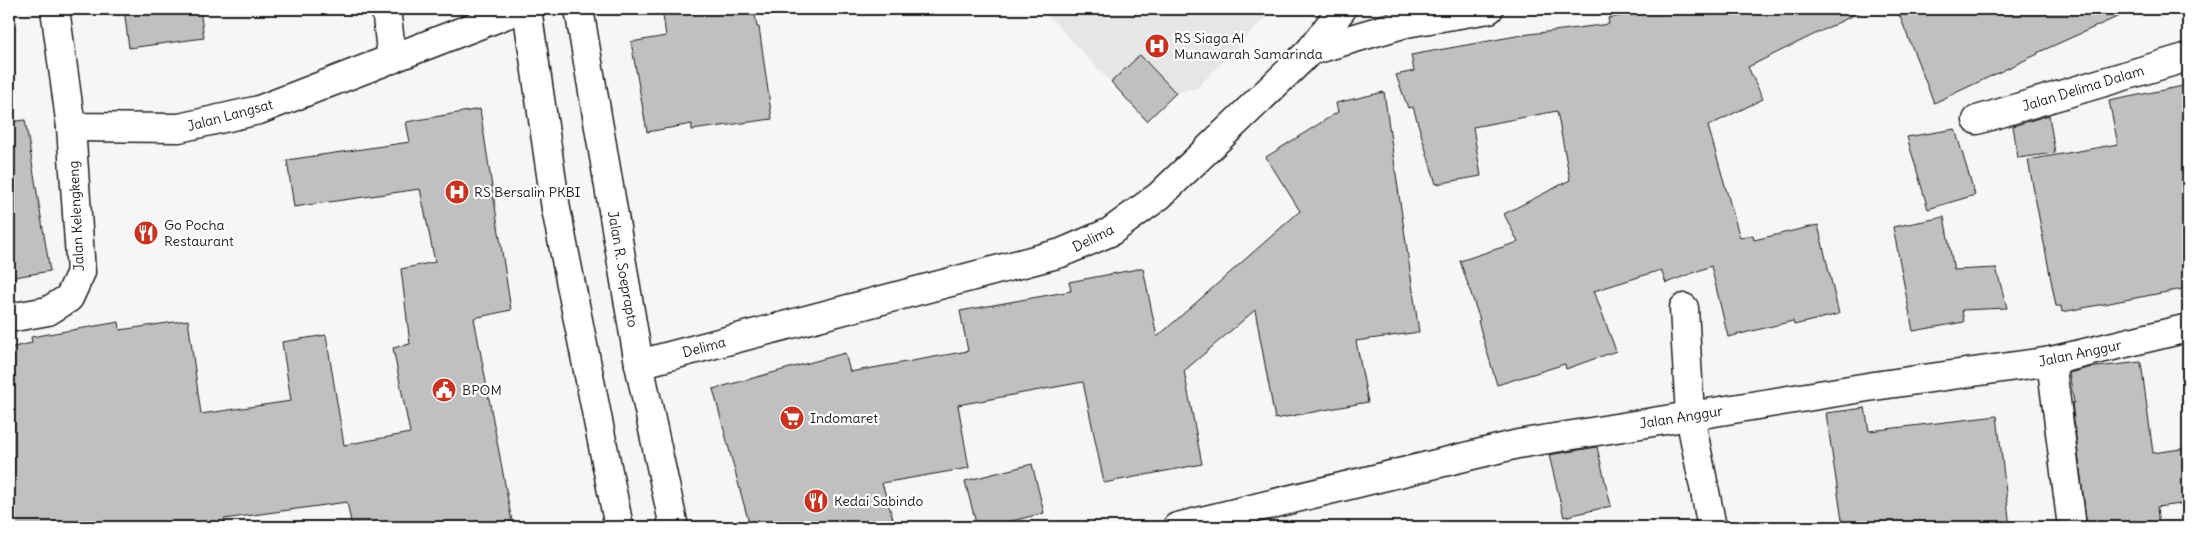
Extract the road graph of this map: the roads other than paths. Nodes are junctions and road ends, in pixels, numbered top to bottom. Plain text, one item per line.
1 (55, 9) edge
2 (386, 9) edge
3 (520, 9) edge
4 (527, 9) edge
5 (579, 9) edge
6 (1342, 9) edge
7 (1489, 9) edge
8 (1310, 51) junction
9 (2188, 57) edge
10 (392, 59) junction
11 (1977, 120) dead end
12 (71, 127) junction
13 (1684, 308) dead end
14 (9, 318) edge
15 (2188, 328) edge
16 (2051, 361) junction
17 (639, 364) junction
18 (1690, 416) junction
19 (619, 527) edge
20 (674, 527) edge
21 (1177, 527) edge
22 (1712, 527) edge
23 (2072, 527) edge

1 - 12 street
2 - 10 street
3 - 10 street, Jalan Langsat
4 - 19 street
5 - 17 street, Jalan R. Soeprapto
6 - 8 street
7 - 8 street, Delima
8 - 17 street, Delima
9 - 11 street, Jalan Delima Dalam
10 - 12 street, Jalan Langsat
12 - 14 street, Jalan Kelengkeng
13 - 18 street
15 - 16 street, Jalan Anggur
16 - 18 street, Jalan Anggur
16 - 23 street
17 - 20 street, Jalan R. Soeprapto
18 - 21 street, Jalan Anggur
18 - 22 street

